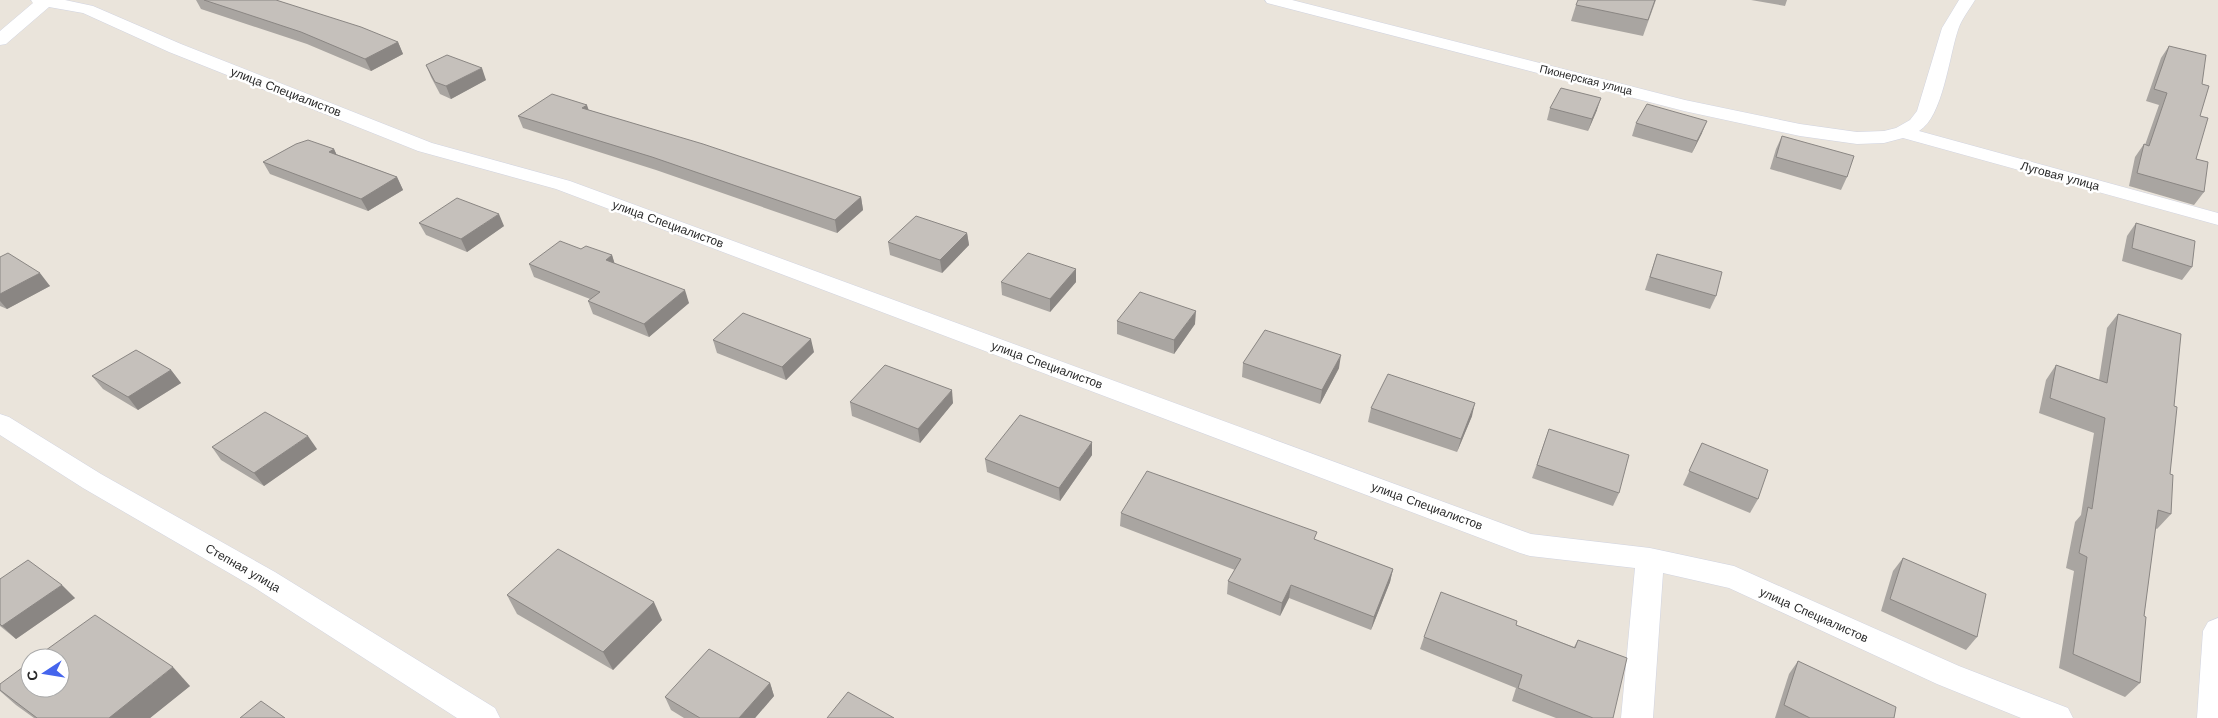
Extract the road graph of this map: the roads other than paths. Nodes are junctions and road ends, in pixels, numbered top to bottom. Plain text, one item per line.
1 (1273, 0) edge
2 (1966, 0) edge
3 (42, 1) edge
4 (0, 40) edge
5 (1902, 132) junction
6 (2218, 219) edge
7 (0, 423) edge
8 (1650, 559) junction
9 (2218, 631) edge
10 (484, 718) edge
11 (1637, 718) edge
12 (2057, 718) edge
13 (2213, 718) edge

1 - 5 street, Пионерская улица
2 - 5 street
3 - 4 street
3 - 8 street, улица Специалистов
5 - 6 street, Луговая улица
7 - 10 street, Степная улица
8 - 11 street
8 - 12 street, улица Специалистов
9 - 13 street

